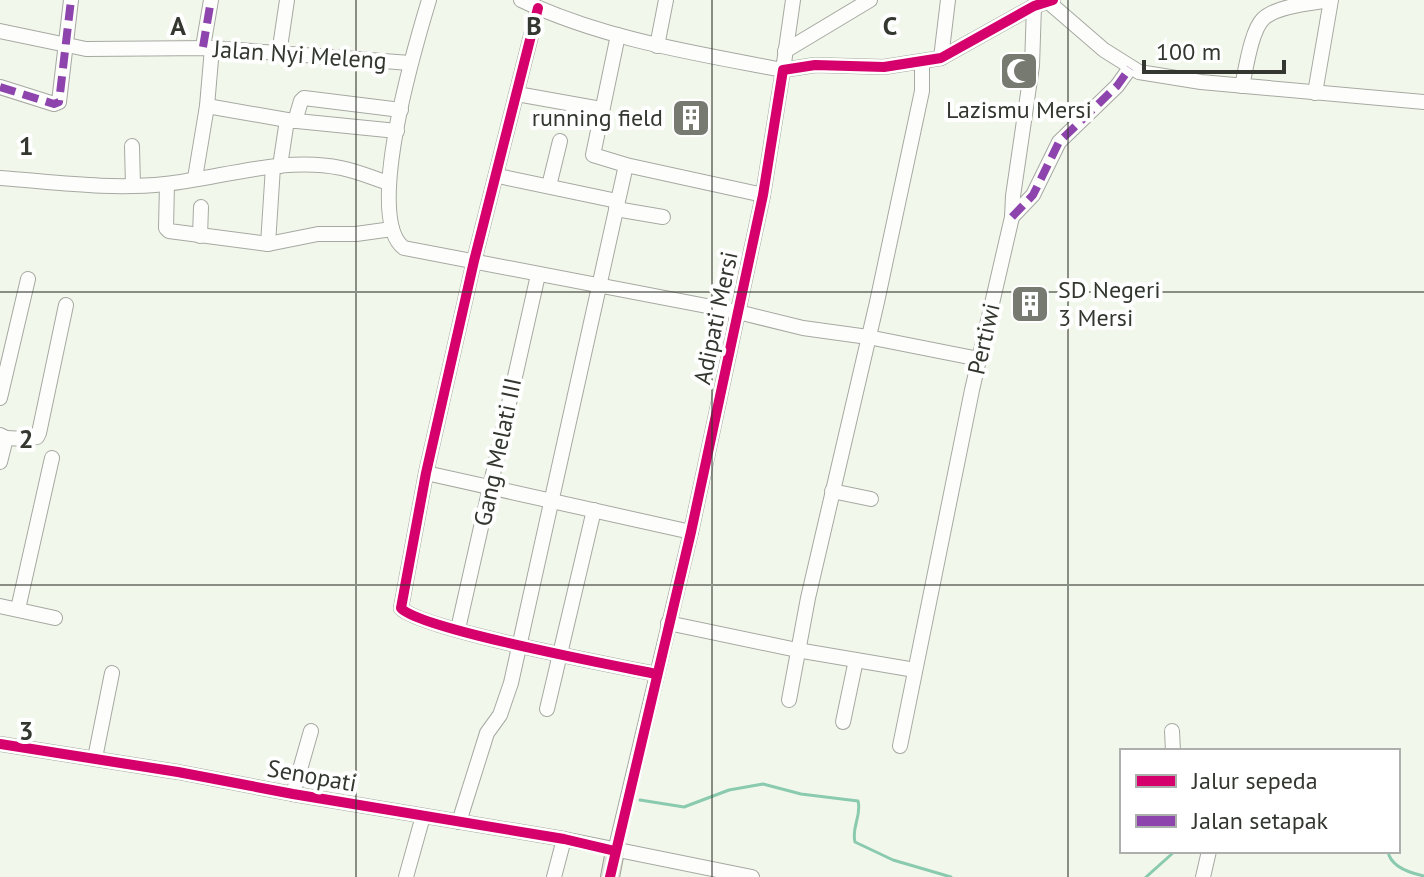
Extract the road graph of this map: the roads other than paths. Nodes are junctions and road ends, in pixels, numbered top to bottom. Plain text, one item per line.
1 (71, 0) edge
2 (211, 0) edge
3 (287, 0) edge
4 (429, 0) edge
5 (521, 0) edge
6 (666, 0) edge
7 (793, 0) edge
8 (870, 0) edge
9 (948, 0) edge
10 (1330, 0) edge
11 (1043, 5) edge
12 (536, 15) junction
13 (0, 31) edge
14 (617, 41) junction
15 (657, 46) junction
16 (67, 47) junction
17 (208, 48) junction
18 (785, 51) junction
19 (279, 54) junction
20 (941, 58) junction
21 (410, 63) junction
22 (1130, 68) junction
23 (923, 70) junction
24 (782, 79) junction
25 (1242, 86) junction
26 (0, 87) edge
27 (1315, 93) junction
28 (517, 94) junction
29 (1424, 102) edge
30 (207, 106) junction
31 (601, 109) junction
32 (401, 110) junction
33 (291, 120) junction
34 (397, 131) junction
35 (560, 141) dead end
36 (132, 146) dead end
37 (626, 165) junction
38 (276, 167) junction
39 (503, 177) dead end
40 (0, 178) edge
41 (195, 178) junction
42 (388, 183) junction
43 (167, 184) junction
44 (133, 186) junction
45 (549, 186) junction
46 (763, 195) junction
47 (617, 205) junction
48 (201, 207) dead end
49 (663, 217) dead end
50 (1012, 217) junction
51 (392, 229) junction
52 (200, 236) junction
53 (268, 244) junction
54 (474, 261) junction
55 (538, 275) junction
56 (28, 279) dead end
57 (599, 287) junction
58 (66, 305) dead end
59 (738, 312) junction
60 (868, 337) junction
61 (979, 359) junction
62 (0, 398) edge
63 (3, 436) edge
64 (52, 458) dead end
65 (0, 462) edge
66 (426, 473) junction
67 (491, 489) junction
68 (832, 491) junction
69 (871, 499) dead end
70 (551, 501) junction
71 (594, 510) junction
72 (691, 532) junction
73 (0, 606) edge
74 (18, 609) junction
75 (55, 618) dead end
76 (668, 623) junction
77 (458, 629) junction
78 (520, 644) junction
79 (797, 650) junction
80 (560, 654) junction
81 (856, 660) junction
82 (915, 670) junction
83 (112, 673) dead end
84 (656, 674) junction
85 (789, 700) dead end
86 (547, 709) dead end
87 (843, 722) dead end
88 (311, 731) dead end
89 (1172, 731) dead end
90 (0, 744) edge
91 (900, 746) dead end
92 (1173, 749) edge
93 (95, 758) junction
94 (293, 794) junction
95 (423, 816) junction
96 (459, 822) junction
97 (564, 839) junction
98 (615, 851) junction
99 (1209, 853) edge
100 (671, 861) junction
101 (406, 877) edge
102 (554, 877) edge
103 (610, 877) edge
104 (667, 877) edge
105 (752, 877) edge
106 (1203, 877) edge

1 - 16 street
2 - 17 street
3 - 19 street
4 - 21 street
5 - 12 street
6 - 15 street
7 - 18 street, Adipati Mersi
8 - 18 street
9 - 20 street
10 - 25 street
10 - 27 street
11 - 20 street
11 - 22 street
11 - 50 street, Pertiwi
12 - 14 street
12 - 28 street
13 - 16 street, Jalan Nyi Meleng
14 - 15 street
14 - 31 street
15 - 24 street
16 - 17 street, Jalan Nyi Meleng
16 - 26 street
17 - 19 street, Jalan Nyi Meleng
17 - 30 street
18 - 24 street, Adipati Mersi
19 - 21 street, Jalan Nyi Meleng
20 - 23 street
21 - 32 street
22 - 25 street
22 - 50 street
23 - 24 street
23 - 60 street
24 - 46 street, Adipati Mersi
25 - 27 street
27 - 29 street
28 - 31 street
28 - 54 street
30 - 33 street
30 - 41 street
31 - 37 street
32 - 33 street
32 - 34 street
33 - 34 street
33 - 38 street
34 - 42 street
35 - 45 street
36 - 44 street
37 - 46 street
37 - 47 street
38 - 41 street
38 - 42 street
38 - 53 street
39 - 45 street
40 - 44 street
41 - 43 street
42 - 51 street
43 - 44 street
43 - 52 street
45 - 47 street
46 - 59 street, Adipati Mersi
47 - 49 street
47 - 57 street
48 - 52 street
50 - 61 street, Pertiwi
51 - 53 street
51 - 54 street
52 - 53 street
54 - 55 street
54 - 66 street
55 - 57 street
55 - 67 street, Gang Melati III
56 - 62 street
57 - 59 street
57 - 70 street
58 - 63 street
59 - 60 street
59 - 72 street, Adipati Mersi
60 - 61 street
60 - 68 street
61 - 82 street, Pertiwi
63 - 65 street
64 - 74 street
66 - 67 street
66 - 77 street
67 - 70 street
67 - 77 street, Gang Melati III
68 - 69 street
68 - 79 street
70 - 71 street
70 - 78 street
71 - 72 street
71 - 80 street
72 - 76 street, Adipati Mersi
73 - 74 street
74 - 75 street
76 - 79 street
76 - 84 street, Adipati Mersi
77 - 78 street
78 - 80 street
78 - 96 street
79 - 81 street
79 - 85 street
80 - 84 street
80 - 86 street
81 - 82 street
81 - 87 street
82 - 91 street, Pertiwi
83 - 93 street
84 - 98 street, Adipati Mersi
88 - 94 street
89 - 92 street
90 - 93 street, Senopati
93 - 94 street, Senopati
94 - 95 street, Senopati
95 - 96 street, Senopati
95 - 101 street
96 - 97 street, Senopati
97 - 98 street, Senopati
97 - 102 street
98 - 100 street, Senopati
98 - 103 main road
99 - 106 street
100 - 104 street
100 - 105 street, Senopati

